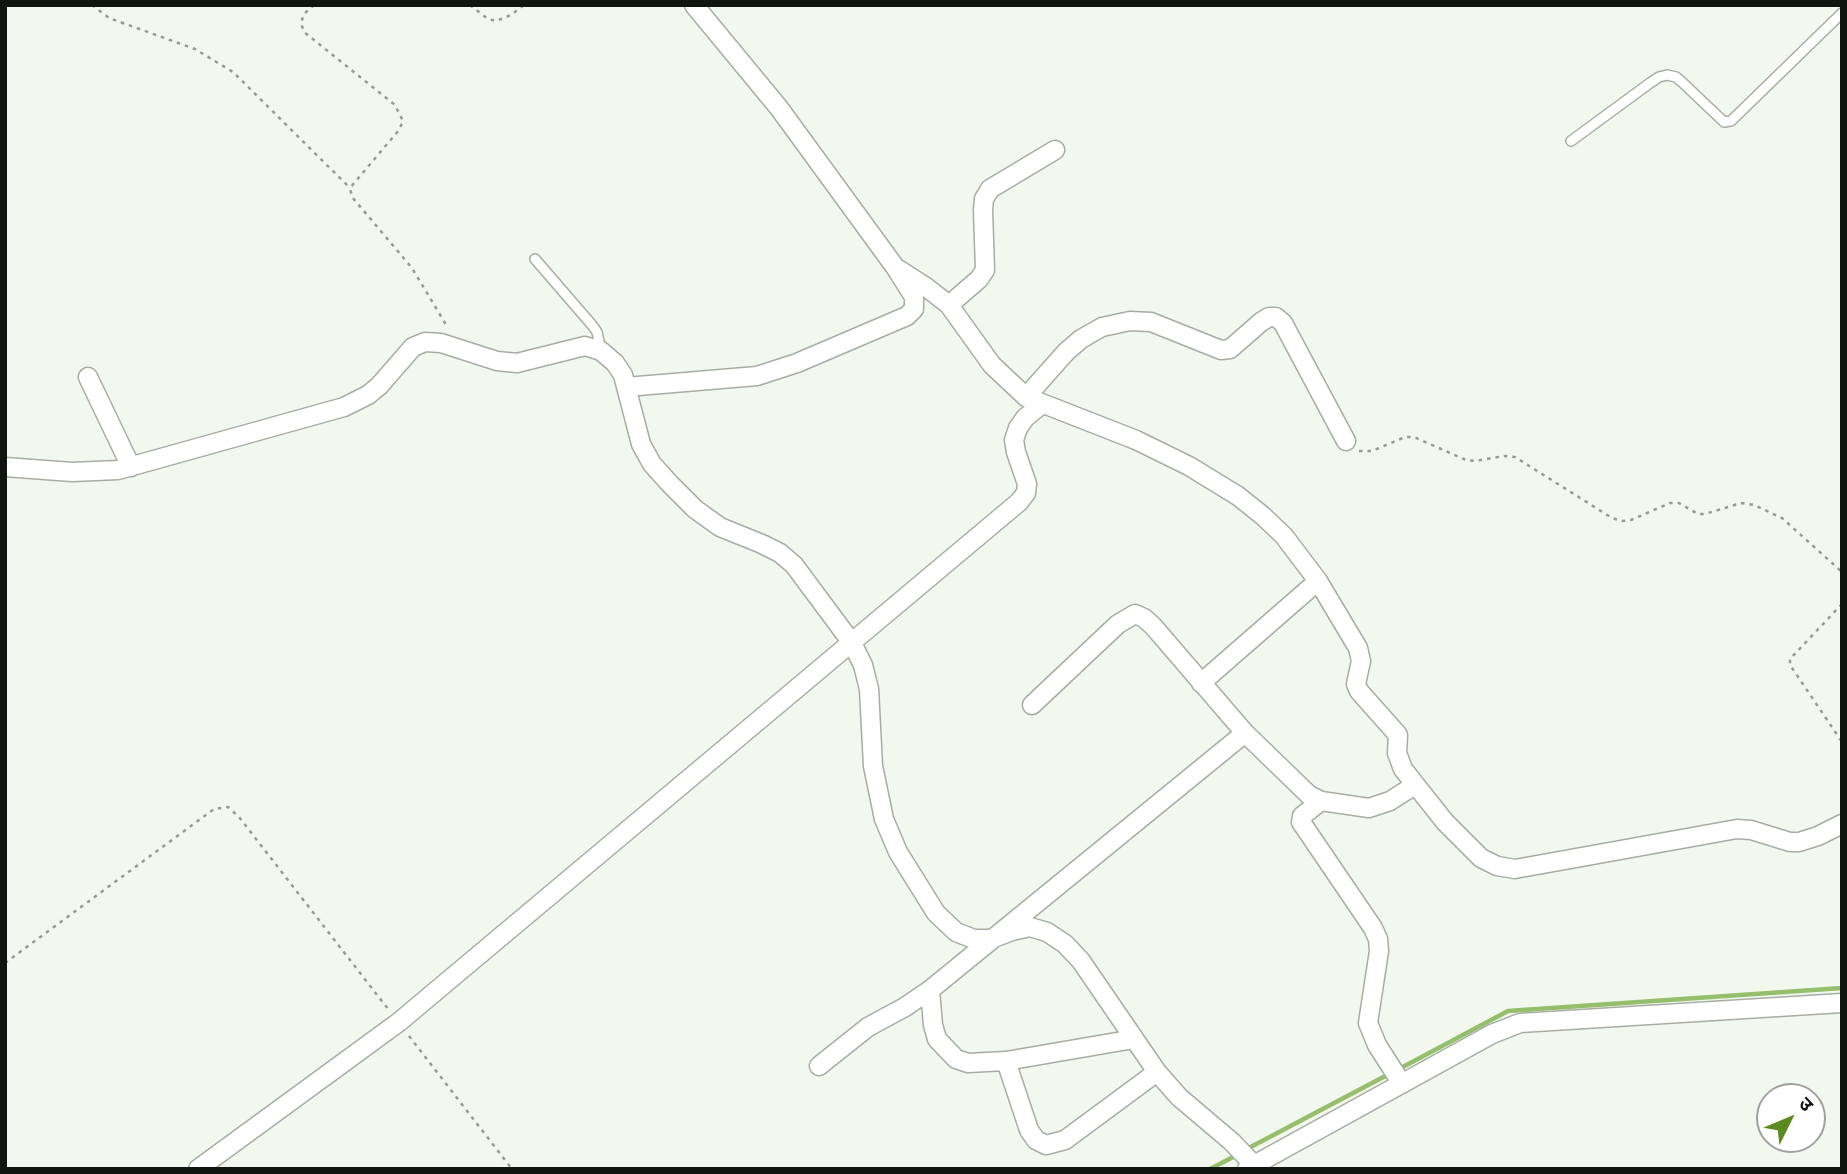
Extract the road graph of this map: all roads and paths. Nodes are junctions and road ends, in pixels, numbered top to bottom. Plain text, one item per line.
1 (92, 5) edge
2 (314, 5) edge
3 (470, 5) edge
4 (524, 5) edge
5 (694, 5) edge
6 (1842, 13) edge
7 (1571, 141) dead end
8 (1055, 150) dead end
9 (350, 188) junction
10 (535, 259) dead end
11 (895, 267) junction
12 (949, 305) junction
13 (460, 349) junction
14 (601, 351) junction
15 (88, 377) dead end
16 (626, 387) junction
17 (1034, 400) junction
18 (1346, 441) joint
19 (5, 467) edge
20 (131, 467) junction
21 (1842, 572) edge
22 (1318, 581) junction
23 (1842, 604) edge
24 (852, 643) junction
25 (1202, 683) junction
26 (1032, 705) dead end
27 (1245, 733) junction
28 (1842, 742) edge
29 (1415, 785) junction
30 (1321, 801) junction
31 (1842, 824) edge
32 (991, 939) junction
33 (5, 963) edge
34 (930, 990) junction
35 (1842, 1003) edge
36 (399, 1023) junction
37 (1134, 1039) junction
38 (1006, 1061) junction
39 (819, 1066) dead end
40 (1157, 1072) junction
41 (1396, 1076) junction
42 (1249, 1164) edge
43 (198, 1169) edge
44 (512, 1169) edge

1 - 9 path
2 - 9 path
3 - 4 path
5 - 11 street
6 - 7 lane
8 - 12 street
9 - 13 path
10 - 14 lane
11 - 12 street
11 - 16 street
12 - 17 street
13 - 14 street
13 - 20 street
14 - 16 street
15 - 20 street
16 - 24 street
17 - 18 street
17 - 22 street
17 - 24 street
18 - 21 path
19 - 20 street
22 - 25 street
22 - 29 street
23 - 28 path
24 - 32 street
24 - 36 street
25 - 26 street
25 - 27 street
27 - 30 street
27 - 32 street
29 - 30 street
29 - 31 street
30 - 41 street
32 - 34 street
32 - 37 street
33 - 36 path
34 - 38 street
34 - 39 street
35 - 41 street
36 - 43 street
36 - 44 path
37 - 38 street
37 - 40 street
38 - 40 street
40 - 42 street
41 - 42 street

